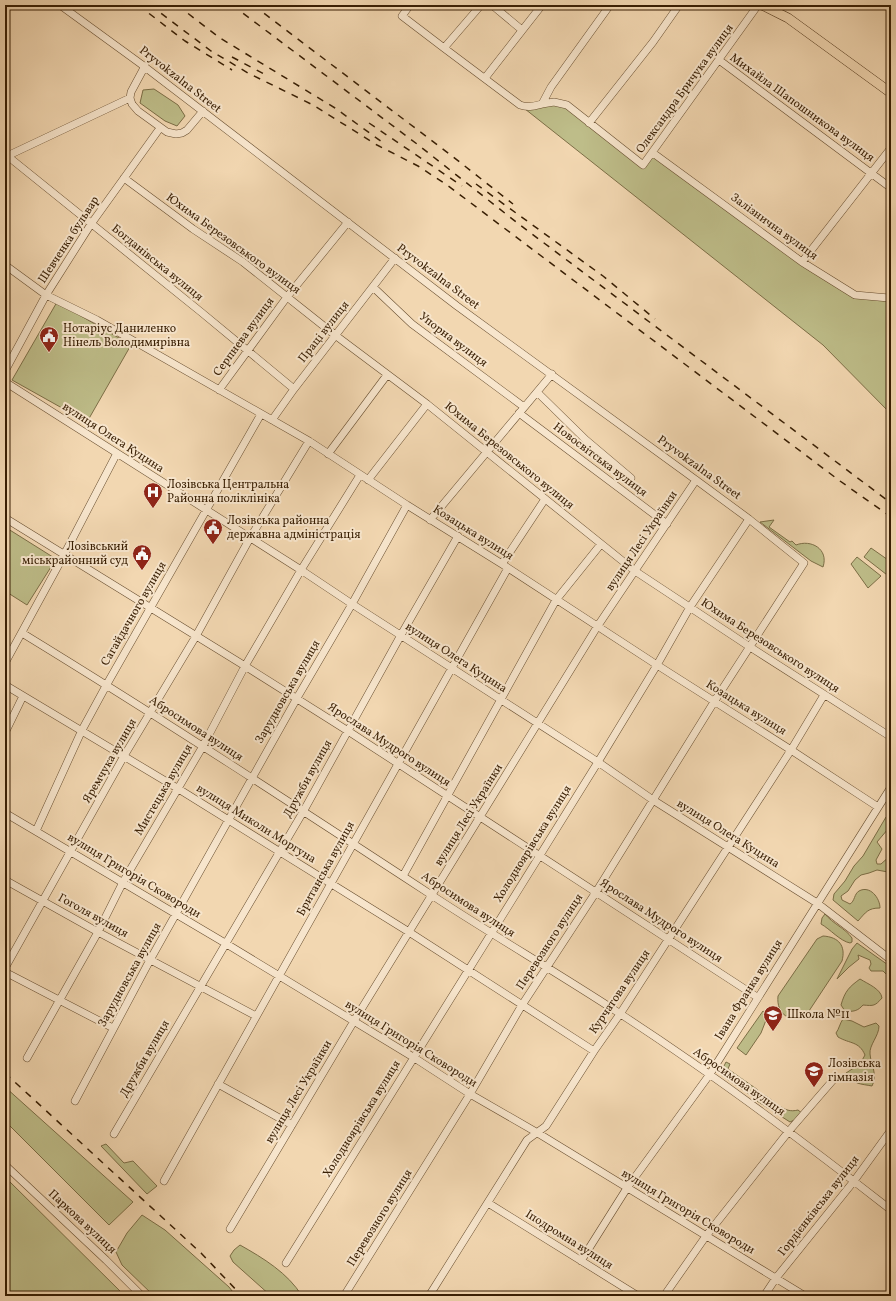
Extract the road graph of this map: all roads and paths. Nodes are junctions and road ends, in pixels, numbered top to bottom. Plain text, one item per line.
1 (60, 5) edge
2 (410, 5) edge
3 (480, 5) edge
4 (492, 5) edge
5 (542, 5) edge
6 (610, 5) edge
7 (679, 5) edge
8 (758, 5) edge
9 (762, 5) edge
10 (522, 30) junction
11 (444, 48) junction
12 (719, 60) junction
13 (144, 66) junction
14 (485, 78) junction
15 (891, 93) edge
16 (130, 98) junction
17 (542, 104) junction
18 (203, 111) junction
19 (589, 123) junction
20 (160, 128) junction
21 (891, 148) edge
22 (653, 153) junction
23 (6, 156) edge
24 (872, 173) junction
25 (124, 178) junction
26 (891, 188) edge
27 (348, 222) junction
28 (91, 224) junction
29 (395, 258) junction
30 (802, 262) junction
31 (5, 265) edge
32 (373, 287) junction
33 (46, 295) junction
34 (287, 298) junction
35 (891, 299) edge
36 (335, 335) junction
37 (247, 351) junction
38 (5, 371) edge
39 (552, 374) junction
40 (387, 375) junction
41 (5, 382) edge
42 (294, 389) junction
43 (219, 390) junction
44 (537, 392) junction
45 (427, 404) junction
46 (524, 407) junction
47 (519, 413) junction
48 (261, 414) junction
49 (272, 420) junction
50 (309, 442) junction
51 (486, 452) junction
52 (117, 453) junction
53 (328, 454) junction
54 (360, 474) junction
55 (631, 478) dead end
56 (368, 480) junction
57 (696, 480) junction
58 (545, 499) junction
59 (406, 505) junction
60 (206, 511) junction
61 (5, 518) edge
62 (749, 519) junction
63 (430, 520) junction
64 (667, 524) junction
65 (458, 536) junction
66 (250, 538) junction
67 (600, 544) junction
68 (64, 555) junction
69 (804, 563) joint
70 (505, 566) junction
71 (301, 570) junction
72 (635, 571) junction
73 (556, 600) junction
74 (352, 604) junction
75 (150, 607) junction
76 (690, 607) junction
77 (598, 627) junction
78 (22, 633) junction
79 (401, 635) junction
80 (196, 636) junction
81 (750, 647) junction
82 (5, 663) edge
83 (657, 665) junction
84 (245, 666) junction
85 (452, 669) junction
86 (106, 684) junction
87 (5, 685) edge
88 (824, 695) junction
89 (23, 696) junction
90 (296, 698) junction
91 (500, 700) junction
92 (714, 702) junction
93 (150, 713) junction
94 (538, 724) junction
95 (82, 730) junction
96 (348, 731) junction
97 (5, 733) edge
98 (891, 737) edge
99 (203, 746) junction
100 (791, 750) junction
101 (124, 756) junction
102 (598, 762) junction
103 (398, 763) junction
104 (252, 778) junction
105 (891, 787) edge
106 (177, 788) junction
107 (448, 795) junction
108 (653, 800) junction
109 (878, 807) junction
110 (302, 812) junction
111 (5, 813) edge
112 (481, 817) junction
113 (229, 820) junction
114 (36, 831) junction
115 (353, 845) junction
116 (728, 848) junction
117 (71, 852) junction
118 (279, 852) junction
119 (539, 855) junction
120 (403, 876) junction
121 (5, 880) edge
122 (123, 882) junction
123 (331, 883) junction
124 (596, 892) junction
125 (432, 896) junction
126 (42, 901) junction
127 (817, 904) junction
128 (176, 914) junction
129 (98, 932) junction
130 (409, 932) junction
131 (491, 934) junction
132 (668, 939) junction
133 (225, 943) junction
134 (150, 960) junction
135 (891, 960) edge
136 (5, 968) edge
137 (547, 968) junction
138 (468, 970) junction
139 (5, 972) edge
140 (278, 976) junction
141 (200, 986) junction
142 (757, 997) junction
143 (59, 1001) junction
144 (522, 1006) junction
145 (620, 1014) junction
146 (256, 1016) junction
147 (354, 1021) junction
148 (113, 1028) junction
149 (594, 1051) junction
150 (27, 1058) dead end
151 (413, 1058) junction
152 (710, 1074) junction
153 (834, 1079) dead end
154 (218, 1084) junction
155 (470, 1094) junction
156 (75, 1101) dead end
157 (292, 1125) junction
158 (891, 1130) edge
159 (788, 1131) junction
160 (536, 1132) junction
161 (114, 1134) dead end
162 (5, 1165) edge
163 (164, 1181) dead end
164 (854, 1181) junction
165 (627, 1188) junction
166 (488, 1203) junction
167 (891, 1210) edge
168 (230, 1229) dead end
169 (706, 1236) junction
170 (581, 1261) junction
171 (286, 1263) dead end
172 (776, 1278) junction
173 (142, 1296) edge
174 (344, 1296) edge
175 (429, 1296) edge
176 (638, 1296) edge
177 (664, 1296) edge
178 (764, 1296) edge
179 (805, 1296) edge

1 - 13 street, Pryvokzalna Street
2 - 11 street
3 - 11 street
4 - 10 street
5 - 10 street
6 - 17 street
7 - 19 street
8 - 12 street, Олександра Бричука вулиця
9 - 15 main road
10 - 14 street
11 - 14 street
12 - 22 street, Олександра Бричука вулиця
12 - 24 street, Михайла Шапошникова вулиця
13 - 16 street
13 - 18 street, Pryvokzalna Street
14 - 17 street
16 - 20 street
16 - 23 street
17 - 19 street
18 - 20 street
18 - 27 street, Pryvokzalna Street
19 - 22 street, Олександра Бричука вулиця
20 - 25 street, Шевченка бульвар
21 - 24 street
22 - 30 street, Залізнична вулиця
23 - 28 street, Богданівська вулиця
24 - 26 street, Михайла Шапошникова вулиця
24 - 30 street
25 - 28 street, Шевченка бульвар
25 - 34 street, Юхима Березовського вулиця
27 - 29 street, Pryvokzalna Street
27 - 34 street, Серпнева вулиця
28 - 33 street, Шевченка бульвар
28 - 37 street, Богданівська вулиця
29 - 32 street, Праці вулиця
29 - 39 street, Pryvokzalna Street
30 - 35 street, Залізнична вулиця
31 - 33 street, Козацька вулиця
32 - 36 street, Праці вулиця
32 - 46 street, Упорна вулиця
33 - 38 street, Шевченка бульвар
33 - 43 street, Козацька вулиця
34 - 36 street, Юхима Березовського вулиця
34 - 37 street, Серпнева вулиця
36 - 40 street, Юхима Березовського вулиця
36 - 42 street, Праці вулиця
37 - 42 street, Богданівська вулиця
37 - 43 street, Серпнева вулиця
39 - 44 street
39 - 57 street, Pryvokzalna Street
40 - 45 street, Юхима Березовського вулиця
40 - 53 street
41 - 52 street, вулиця Олега Куцина
42 - 49 street, Праці вулиця
43 - 48 street, Козацька вулиця
44 - 46 street
44 - 55 street
45 - 51 street, Юхима Березовського вулиця
45 - 56 street
46 - 47 street
47 - 51 street
47 - 64 street, Новосвітська вулиця
48 - 49 street, Козацька вулиця
48 - 60 street, Сагайдачного вулиця
49 - 50 street, Козацька вулиця
50 - 53 street, Козацька вулиця
50 - 66 street, Яремчука вулиця
51 - 58 street, Юхима Березовського вулиця
51 - 63 street
52 - 60 street, вулиця Олега Куцина
52 - 68 street
53 - 54 street, Козацька вулиця
54 - 56 street, Козацька вулиця
54 - 71 street, Мистецька вулиця
56 - 59 street, Козацька вулиця
57 - 62 street, Pryvokzalna Street
57 - 64 street, вулиця Лесі Українки
58 - 67 street, Юхима Березовського вулиця
58 - 70 street, Британська вулиця
59 - 63 street, Козацька вулиця
59 - 74 street, Зарудновська вулиця
60 - 66 street, вулиця Олега Куцина
60 - 75 street, Сагайдачного вулиця
61 - 68 street, Ярослава Мудрого вулиця
62 - 69 street, Pryvokzalna Street
62 - 76 street, Холодноярівська вулиця
63 - 65 street, Козацька вулиця
64 - 72 street, вулиця Лесі Українки
65 - 70 street, Козацька вулиця
65 - 79 street, Дружби вулиця
66 - 71 street, вулиця Олега Куцина
66 - 80 street, Яремчука вулиця
67 - 72 street, Юхима Березовського вулиця
67 - 73 street
68 - 75 street, Ярослава Мудрого вулиця
68 - 78 street
69 - 81 street, Перевозного вулиця
70 - 73 street, Козацька вулиця
70 - 85 street, Британська вулиця
71 - 74 street, вулиця Олега Куцина
71 - 84 street, Мистецька вулиця
72 - 76 street, Юхима Березовського вулиця
72 - 77 street, вулиця Лесі Українки
73 - 77 street, Козацька вулиця
73 - 91 street
74 - 79 street, вулиця Олега Куцина
74 - 90 street, Зарудновська вулиця
75 - 80 street, Ярослава Мудрого вулиця
75 - 86 street, Сагайдачного вулиця
76 - 81 street, Юхима Березовського вулиця
76 - 83 street, Холодноярівська вулиця
77 - 83 street, Козацька вулиця
77 - 94 street, вулиця Лесі Українки
78 - 82 street
78 - 86 street, Абросимова вулиця
79 - 85 street, вулиця Олега Куцина
79 - 96 street, Дружби вулиця
80 - 84 street, Ярослава Мудрого вулиця
80 - 93 street, Яремчука вулиця
81 - 88 street, Юхима Березовського вулиця
81 - 92 street, Перевозного вулиця
83 - 92 street, Козацька вулиця
83 - 102 street, Холодноярівська вулиця
84 - 90 street, Ярослава Мудрого вулиця
84 - 99 street, Мистецька вулиця
85 - 91 street, вулиця Олега Куцина
85 - 103 street, Британська вулиця
86 - 93 street, Абросимова вулиця
86 - 95 street, Сагайдачного вулиця
87 - 89 street, вулиця Миколи Моргуна
88 - 98 street, Юхима Березовського вулиця
88 - 100 street, Курчатова вулиця
89 - 95 street, вулиця Миколи Моргуна
89 - 97 street
90 - 96 street, Ярослава Мудрого вулиця
90 - 104 street, Зарудновська вулиця
91 - 94 street, вулиця Олега Куцина
91 - 107 street
92 - 100 street, Козацька вулиця
92 - 108 street, Перевозного вулиця
93 - 99 street, Абросимова вулиця
93 - 101 street, Яремчука вулиця
94 - 102 street, вулиця Олега Куцина
94 - 112 street, вулиця Лесі Українки
95 - 101 street, вулиця Миколи Моргуна
95 - 114 street, Сагайдачного вулиця
96 - 103 street, Ярослава Мудрого вулиця
96 - 110 street, Дружби вулиця
99 - 104 street, Абросимова вулиця
99 - 106 street, Мистецька вулиця
100 - 109 street, Козацька вулиця
100 - 116 street, Курчатова вулиця
101 - 106 street, вулиця Миколи Моргуна
101 - 117 street, Яремчука вулиця
102 - 108 street, вулиця Олега Куцина
102 - 119 street, Холодноярівська вулиця
103 - 107 street, Ярослава Мудрого вулиця
103 - 115 street, Британська вулиця
104 - 110 street, Абросимова вулиця
104 - 113 street, Зарудновська вулиця
105 - 109 street, Івана Франка вулиця
106 - 113 street, вулиця Миколи Моргуна
106 - 122 street, Мистецька вулиця
107 - 112 street, Ярослава Мудрого вулиця
107 - 120 street
108 - 116 street, вулиця Олега Куцина
108 - 124 street, Перевозного вулиця
109 - 127 street, Івана Франка вулиця
110 - 115 street, Абросимова вулиця
110 - 118 street, Дружби вулиця
111 - 114 street, вулиця Григорія Сковороди
112 - 119 street, Ярослава Мудрого вулиця
112 - 125 street, вулиця Лесі Українки
113 - 118 street, вулиця Миколи Моргуна
113 - 128 street, Зарудновська вулиця
114 - 117 street, вулиця Григорія Сковороди
115 - 120 street, Абросимова вулиця
115 - 123 street, Британська вулиця
116 - 127 street, вулиця Олега Куцина
116 - 132 street, Курчатова вулиця
117 - 122 street, вулиця Григорія Сковороди
117 - 126 street, Яремчука вулиця
118 - 123 street, вулиця Миколи Моргуна
118 - 133 street, Дружби вулиця
119 - 124 street, Ярослава Мудрого вулиця
119 - 131 street, Холодноярівська вулиця
120 - 125 street, Абросимова вулиця
121 - 126 street, Гоголя вулиця
122 - 128 street, вулиця Григорія Сковороди
122 - 129 street, Мистецька вулиця
123 - 130 street, вулиця Миколи Моргуна
123 - 140 street, Британська вулиця
124 - 132 street, Ярослава Мудрого вулиця
124 - 137 street, Перевозного вулиця
125 - 130 street, вулиця Лесі Українки
125 - 131 street, Абросимова вулиця
126 - 129 street, Гоголя вулиця
126 - 136 street, Яремчука вулиця
127 - 135 street, вулиця Олега Куцина
127 - 142 street, Івана Франка вулиця
128 - 133 street, вулиця Григорія Сковороди
128 - 134 street, Зарудновська вулиця
129 - 134 street, Гоголя вулиця
129 - 143 street, Мистецька вулиця
130 - 138 street, вулиця Миколи Моргуна
130 - 147 street, вулиця Лесі Українки
131 - 137 street, Абросимова вулиця
131 - 138 street, Холодноярівська вулиця
132 - 142 street, Ярослава Мудрого вулиця
132 - 145 street, Курчатова вулиця
133 - 140 street, вулиця Григорія Сковороди
133 - 141 street, Дружби вулиця
134 - 141 street, Гоголя вулиця
134 - 148 street, Зарудновська вулиця
137 - 144 street, Перевозного вулиця
137 - 145 street, Абросимова вулиця
138 - 144 street, вулиця Миколи Моргуна
138 - 151 street, Холодноярівська вулиця
139 - 143 street
140 - 146 street, Британська вулиця
140 - 147 street, вулиця Григорія Сковороди
141 - 146 street, Гоголя вулиця
141 - 161 street, Дружби вулиця
142 - 152 street, Івана Франка вулиця
143 - 148 street
143 - 150 street, Мистецька вулиця
144 - 149 street, вулиця Миколи Моргуна
144 - 155 street, Перевозного вулиця
145 - 149 street, Курчатова вулиця
145 - 152 street, Абросимова вулиця
146 - 154 street, Британська вулиця
147 - 151 street, вулиця Григорія Сковороди
147 - 157 street, вулиця Лесі Українки
148 - 156 street, Зарудновська вулиця
149 - 160 street, Курчатова вулиця
151 - 155 street, вулиця Григорія Сковороди
151 - 171 street, Холодноярівська вулиця
152 - 159 street, Абросимова вулиця
152 - 165 street, Івана Франка вулиця
153 - 159 street
154 - 157 street
154 - 163 street, Британська вулиця
155 - 160 street, вулиця Григорія Сковороди
155 - 174 street, Перевозного вулиця
157 - 168 street, вулиця Лесі Українки
158 - 164 street, Гордієнківська вулиця
159 - 164 street, Абросимова вулиця
159 - 169 street
160 - 165 street, вулиця Григорія Сковороди
160 - 166 street, Курчатова вулиця
162 - 173 street, Паркова вулиця
164 - 167 street, Абросимова вулиця
164 - 172 street, Гордієнківська вулиця
165 - 169 street, вулиця Григорія Сковороди
165 - 170 street, Івана Франка вулиця
166 - 170 street, Іподромна вулиця
166 - 175 street, Курчатова вулиця
169 - 172 street, вулиця Григорія Сковороди
169 - 177 street
170 - 176 street, Іподромна вулиця
172 - 178 street, Гордієнківська вулиця
172 - 179 street, вулиця Григорія Сковороди

